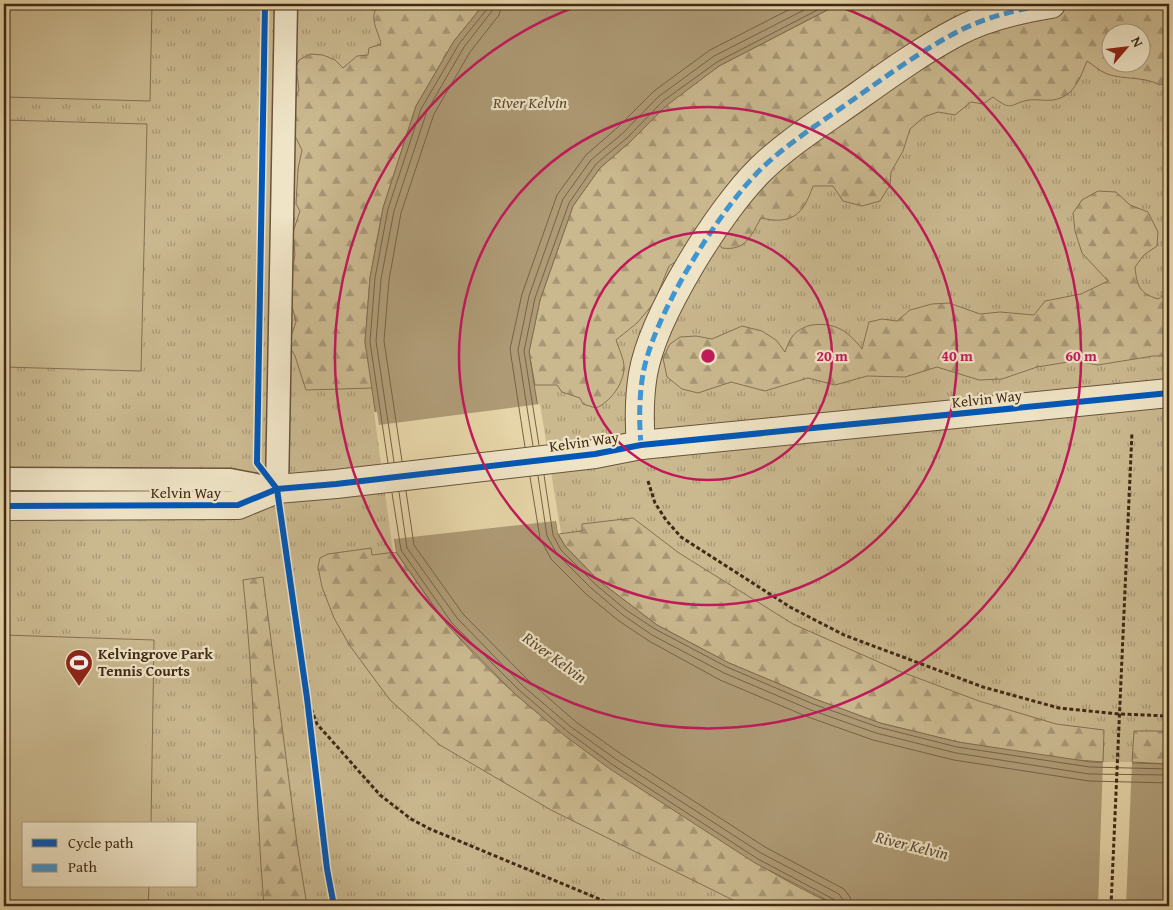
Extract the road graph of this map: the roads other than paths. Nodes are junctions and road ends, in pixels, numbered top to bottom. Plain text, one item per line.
1 (286, 4) edge
2 (1051, 4) edge
3 (1169, 393) edge
4 (641, 445) junction
5 (4, 479) edge
6 (277, 489) junction
7 (4, 506) edge

1 - 6 lane
2 - 4 street
3 - 4 street, Kelvin Way
4 - 6 street, Kelvin Way
5 - 6 lane, Kelvin Way
6 - 7 street, Kelvin Way

